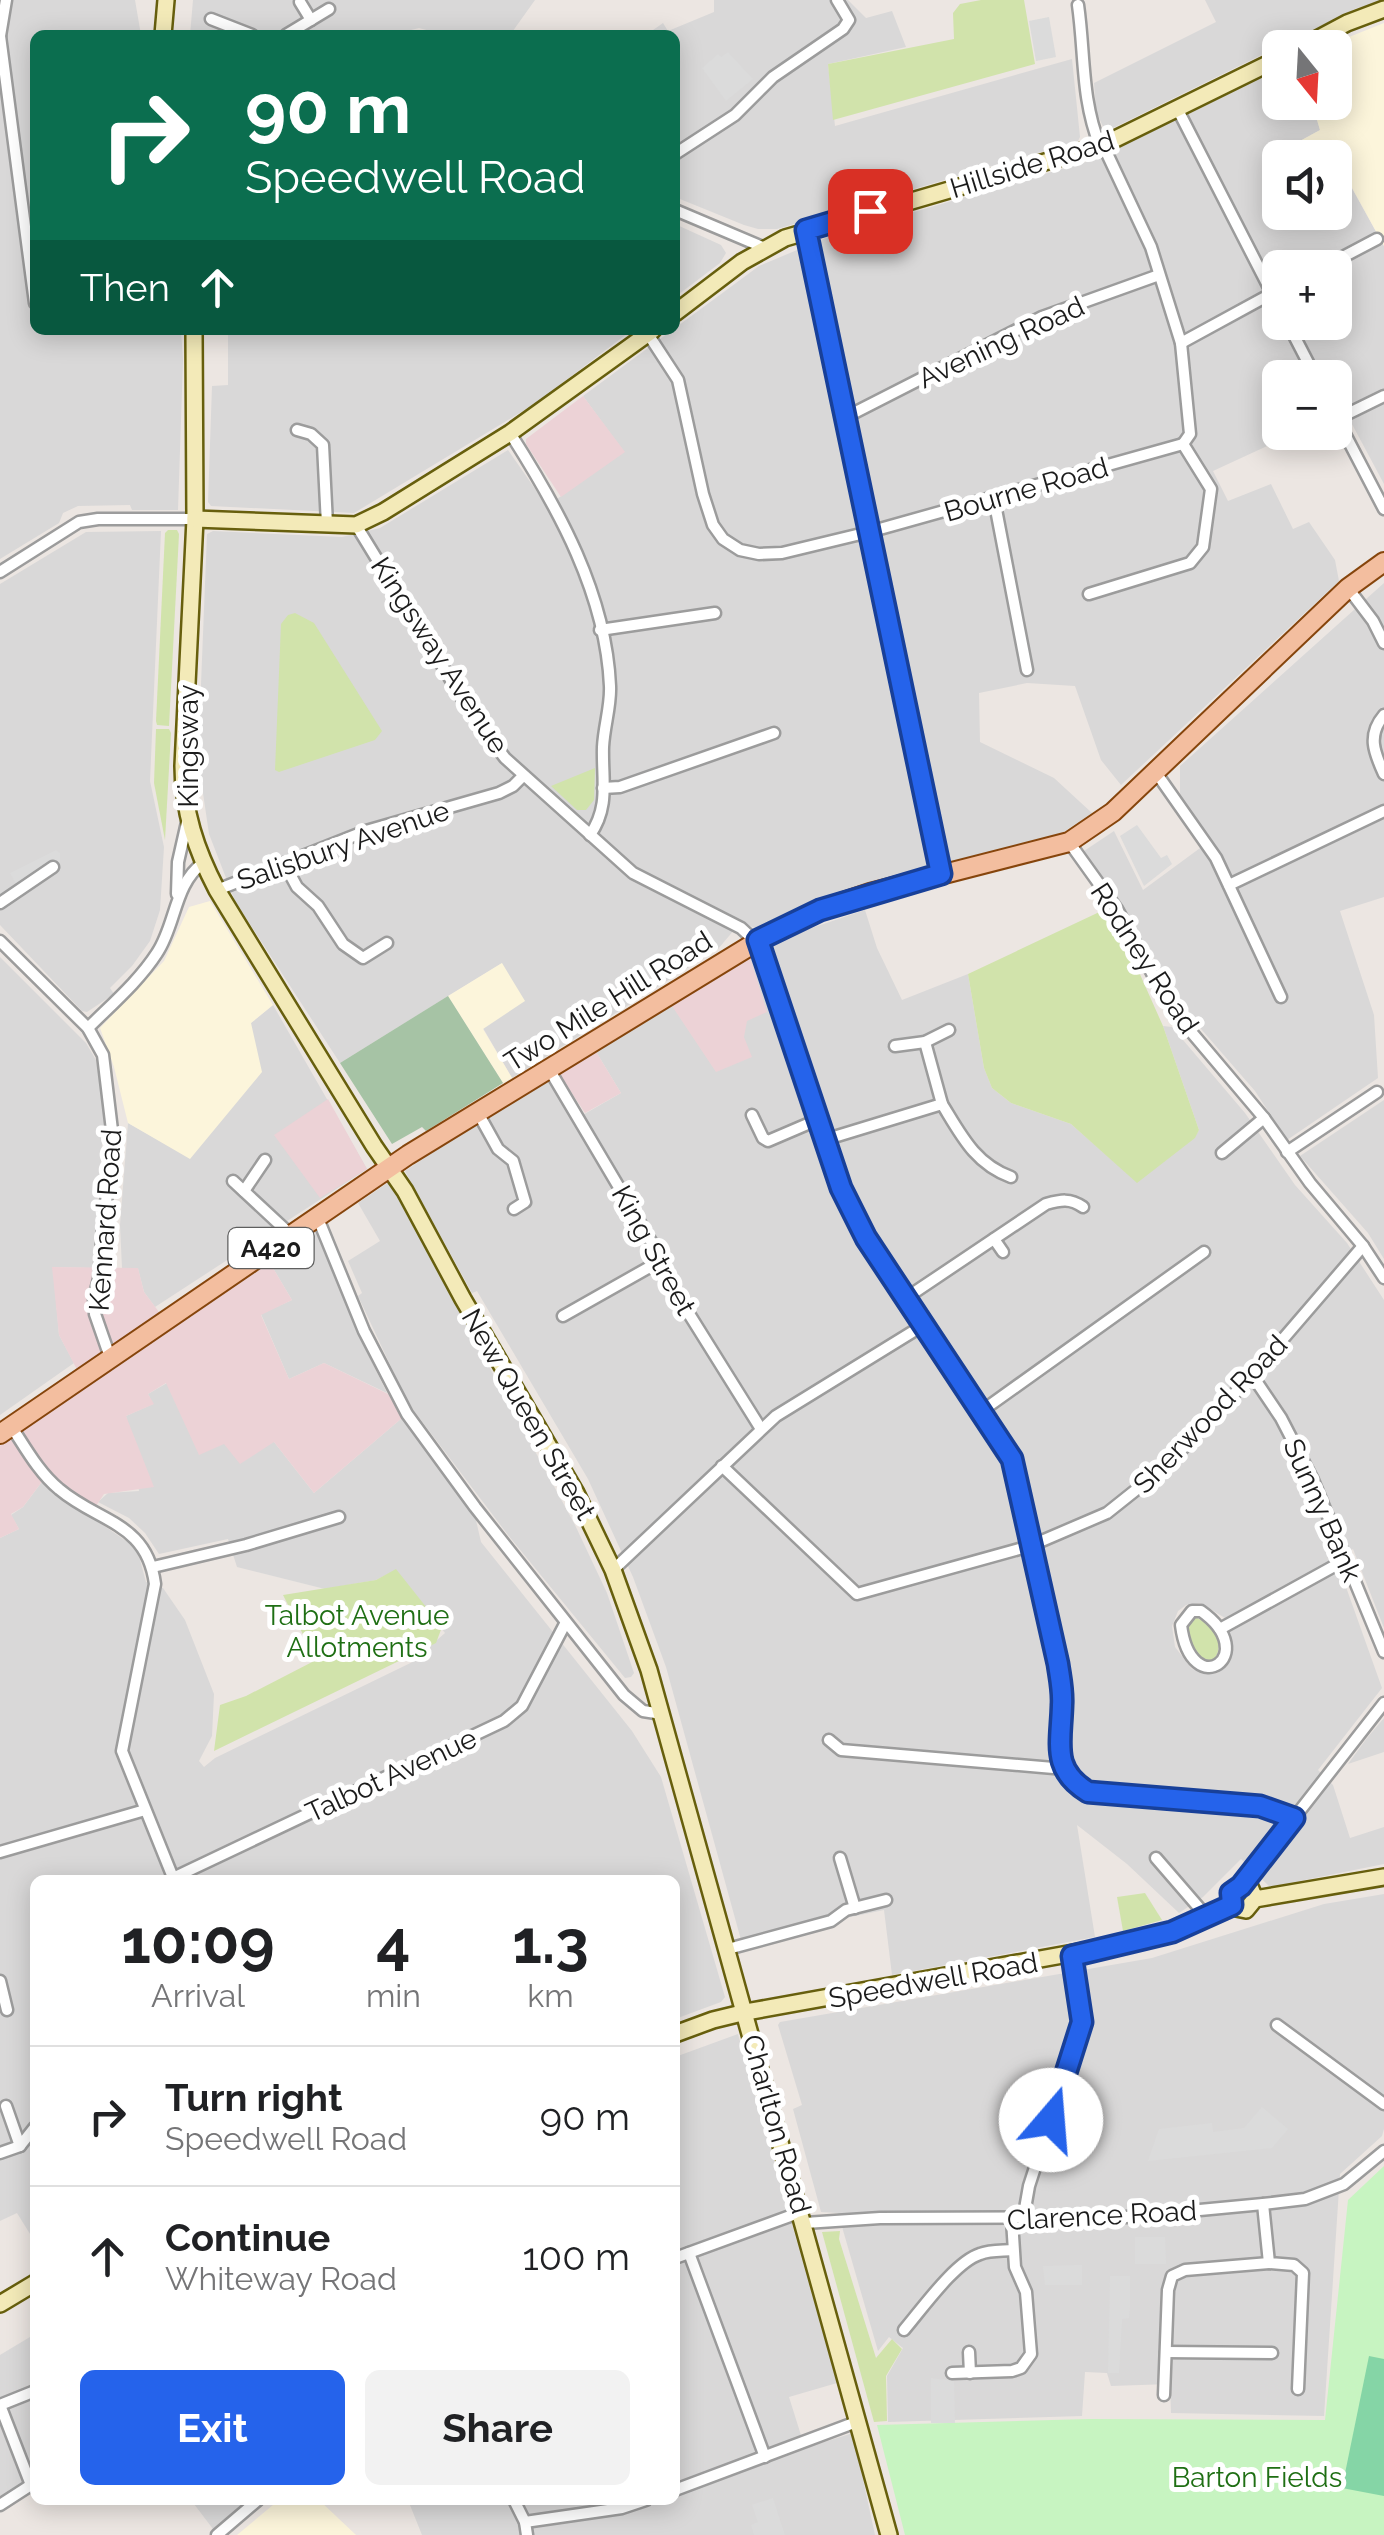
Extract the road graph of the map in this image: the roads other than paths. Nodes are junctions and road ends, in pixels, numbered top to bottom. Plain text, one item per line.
1 (6, 0) edge
2 (166, 0) edge
3 (837, 0) edge
4 (300, 2) edge
5 (1078, 6) dead end
6 (329, 9) dead end
7 (1384, 10) edge
8 (211, 19) dead end
9 (311, 20) junction
10 (163, 30) edge
11 (239, 30) edge
12 (294, 30) edge
13 (1335, 30) edge
14 (0, 36) edge
15 (1262, 67) edge
16 (1178, 110) junction
17 (1102, 145) junction
18 (680, 151) edge
19 (680, 212) edge
20 (806, 230) junction
21 (1377, 239) dead end
22 (764, 248) junction
23 (1352, 252) edge
24 (30, 265) edge
25 (1262, 265) edge
26 (1159, 275) junction
27 (1262, 299) edge
28 (680, 309) edge
29 (194, 335) edge
30 (647, 335) edge
31 (653, 335) edge
32 (1181, 343) junction
33 (1384, 396) edge
34 (1352, 410) edge
35 (846, 417) junction
36 (297, 430) dead end
37 (510, 434) junction
38 (1183, 444) junction
39 (1352, 448) edge
40 (994, 500) junction
41 (1384, 509) edge
42 (195, 519) junction
43 (328, 524) junction
44 (356, 525) junction
45 (869, 532) junction
46 (1384, 562) edge
47 (0, 572) edge
48 (1348, 588) junction
49 (1089, 594) dead end
50 (715, 612) dead end
51 (600, 630) junction
52 (1384, 644) edge
53 (1027, 670) dead end
54 (1384, 715) edge
55 (774, 733) dead end
56 (1155, 771) junction
57 (1384, 774) edge
58 (523, 776) junction
59 (603, 788) junction
60 (1384, 812) edge
61 (188, 818) junction
62 (590, 834) junction
63 (1069, 842) junction
64 (203, 863) junction
65 (284, 863) junction
66 (53, 866) dead end
67 (941, 874) junction
68 (1229, 885) junction
69 (217, 890) junction
70 (0, 903) edge
71 (176, 906) junction
72 (0, 941) edge
73 (757, 941) junction
74 (387, 942) dead end
75 (1281, 997) dead end
76 (88, 1028) junction
77 (949, 1030) dead end
78 (925, 1042) junction
79 (896, 1046) dead end
80 (549, 1070) junction
81 (1377, 1092) dead end
82 (942, 1104) junction
83 (478, 1112) junction
84 (752, 1115) dead end
85 (1264, 1118) junction
86 (818, 1120) junction
87 (824, 1140) junction
88 (1287, 1152) junction
89 (1222, 1154) dead end
90 (265, 1160) dead end
91 (389, 1168) junction
92 (1011, 1177) dead end
93 (233, 1181) dead end
94 (244, 1190) junction
95 (1083, 1206) dead end
96 (514, 1209) dead end
97 (317, 1216) junction
98 (291, 1235) junction
99 (994, 1239) junction
100 (1363, 1246) junction
101 (1003, 1252) dead end
102 (1204, 1252) dead end
103 (662, 1260) junction
104 (1384, 1278) edge
105 (1154, 1286) junction
106 (906, 1298) junction
107 (1161, 1299) dead end
108 (563, 1316) dead end
109 (922, 1326) junction
110 (110, 1358) junction
111 (1252, 1374) junction
112 (980, 1413) junction
113 (761, 1428) junction
114 (6, 1430) edge
115 (722, 1466) junction
116 (339, 1517) dead end
117 (1030, 1546) junction
118 (1347, 1558) junction
119 (152, 1567) junction
120 (614, 1570) junction
121 (565, 1624) junction
122 (1220, 1628) junction
123 (1384, 1652) edge
124 (650, 1670) joint
125 (1384, 1703) edge
126 (662, 1714) junction
127 (828, 1740) dead end
128 (1065, 1769) junction
129 (145, 1810) junction
130 (1294, 1818) junction
131 (0, 1852) edge
132 (840, 1858) dead end
133 (1156, 1858) dead end
134 (172, 1875) edge
135 (182, 1875) edge
136 (1384, 1879) edge
137 (1241, 1886) junction
138 (1255, 1899) junction
139 (886, 1900) dead end
140 (1232, 1905) junction
141 (855, 1908) junction
142 (1207, 1917) junction
143 (728, 1948) junction
144 (1072, 1956) junction
145 (0, 1981) edge
146 (20, 2005) dead end
147 (3, 2011) edge
148 (746, 2012) junction
149 (1277, 2024) dead end
150 (680, 2032) edge
151 (1384, 2104) edge
152 (6, 2106) dead end
153 (30, 2133) edge
154 (20, 2146) junction
155 (1384, 2151) edge
156 (0, 2153) edge
157 (1263, 2204) junction
158 (803, 2217) junction
159 (1018, 2220) junction
160 (1012, 2250) junction
161 (688, 2252) junction
162 (680, 2256) edge
163 (1269, 2263) junction
164 (30, 2287) edge
165 (0, 2304) edge
166 (904, 2330) dead end
167 (969, 2352) dead end
168 (1166, 2352) junction
169 (1272, 2353) dead end
170 (952, 2373) dead end
171 (970, 2373) junction
172 (1298, 2388) dead end
173 (30, 2393) edge
174 (1164, 2395) dead end
175 (859, 2421) junction
176 (765, 2457) junction
177 (30, 2477) edge
178 (30, 2486) edge
179 (680, 2488) edge
180 (0, 2505) edge
181 (252, 2505) edge
182 (516, 2505) edge
183 (631, 2505) edge
184 (526, 2529) edge
185 (217, 2535) edge
186 (890, 2535) edge

1 - 14 street
2 - 10 street
3 - 18 street
4 - 9 street
5 - 17 street
6 - 9 street
7 - 13 street
8 - 11 street
9 - 12 street
14 - 24 street
15 - 16 street, Hillside Road
16 - 17 street, Hillside Road
16 - 25 street
17 - 20 street, Hillside Road
17 - 26 street
19 - 22 street
20 - 22 street, Hillside Road
20 - 35 street
21 - 23 street
22 - 28 street, Hillside Road
26 - 32 street
26 - 35 street, Avening Road
27 - 32 street
29 - 42 street, Kingsway
30 - 37 street
31 - 45 street, Bourne Road
32 - 38 street
33 - 34 street
35 - 45 street
36 - 43 street
37 - 44 street
37 - 51 street
38 - 40 street, Bourne Road
38 - 49 street
39 - 41 street
40 - 45 street, Bourne Road
40 - 53 street
42 - 43 street, Kingsway Avenue
42 - 47 street
42 - 61 street, Kingsway
43 - 44 street, Kingsway Avenue
44 - 58 street, Kingsway Avenue
45 - 67 street
46 - 48 main road, A420
48 - 52 street
48 - 56 main road, Two Mile Hill Road / A420
50 - 51 street
51 - 59 street
54 - 57 street
55 - 59 street
56 - 63 main road, Two Mile Hill Road / A420
56 - 68 street
58 - 62 street, Kingsway Avenue
58 - 65 street, Salisbury Avenue
59 - 62 street
60 - 68 street
61 - 64 street, Kingsway
61 - 71 street
62 - 73 street, Kingsway Avenue
63 - 67 main road, Two Mile Hill Road / A420
63 - 85 street, Rodney Road
64 - 69 street, Kingsway
64 - 71 street
65 - 69 street, Salisbury Avenue
65 - 74 street
66 - 70 street
67 - 73 main road, Two Mile Hill Road / A420
68 - 75 street
69 - 91 street, Kingsway
71 - 76 street
72 - 76 street, Kennard Road
73 - 80 main road, Two Mile Hill Road / A420
73 - 86 street
76 - 110 street, Kennard Road
77 - 78 street
78 - 79 street
78 - 82 street
80 - 83 main road, Two Mile Hill Road / A420
80 - 103 street, King Street
81 - 88 street
82 - 87 street
82 - 92 street
83 - 91 main road, Two Mile Hill Road / A420
83 - 96 street
84 - 86 street
85 - 88 street, Rodney Road
85 - 89 street
86 - 87 street
87 - 106 street
88 - 100 street, Rodney Road
90 - 94 street
91 - 97 main road, Two Mile Hill Road / A420
91 - 120 street, New Queen Street
93 - 94 street
94 - 98 street
95 - 99 street
97 - 98 main road, Two Mile Hill Road / A420
97 - 121 street
98 - 110 main road, Two Mile Hill Road / A420
99 - 101 street
99 - 106 street
100 - 104 street, Rodney Road
100 - 111 street, Sherwood Road
102 - 105 street
103 - 108 street
103 - 113 street, King Street
105 - 107 street
105 - 112 street
106 - 109 street
109 - 112 street
109 - 113 street
110 - 114 main road, Two Mile Hill Road / A420
111 - 117 street, Sherwood Road
111 - 118 street, Sunny Bank
112 - 117 street
113 - 115 street
114 - 119 street
115 - 117 street, Sherwood Road
115 - 120 street
116 - 119 street
117 - 128 street
118 - 122 street
118 - 123 street, Sunny Bank
119 - 129 street
120 - 124 street, New Queen Street
121 - 126 street
121 - 135 street, Talbot Avenue
122 - 122 street
124 - 126 street, Charlton Road
125 - 130 street
126 - 143 street, Charlton Road
127 - 128 street
128 - 130 street
129 - 131 street
129 - 134 street
130 - 137 street
132 - 141 street
133 - 142 street
136 - 138 street, Speedwell Road
137 - 138 street
137 - 140 street
138 - 140 street, Speedwell Road
139 - 141 street
140 - 142 street, Speedwell Road
141 - 143 street
142 - 144 street, Speedwell Road
143 - 148 street, Charlton Road
144 - 148 street, Speedwell Road
144 - 159 street
145 - 147 street
146 - 147 street
148 - 150 street, Speedwell Road
148 - 158 street, Charlton Road
149 - 151 street
152 - 154 street
153 - 154 street
154 - 156 street
155 - 157 street, Clarence Road
157 - 159 street, Clarence Road
157 - 163 street
158 - 159 street, Clarence Road
158 - 161 street, Clarence Road
158 - 175 street, Charlton Road
159 - 160 street
160 - 166 street
160 - 171 street
161 - 162 street, Clarence Road
161 - 176 street
163 - 168 street
163 - 172 street
164 - 165 street
167 - 171 street
168 - 169 street
168 - 174 street
170 - 171 street
173 - 177 street
175 - 176 street
175 - 186 street, Charlton Road
176 - 179 street
178 - 180 street
181 - 185 street
182 - 184 street
183 - 184 street

